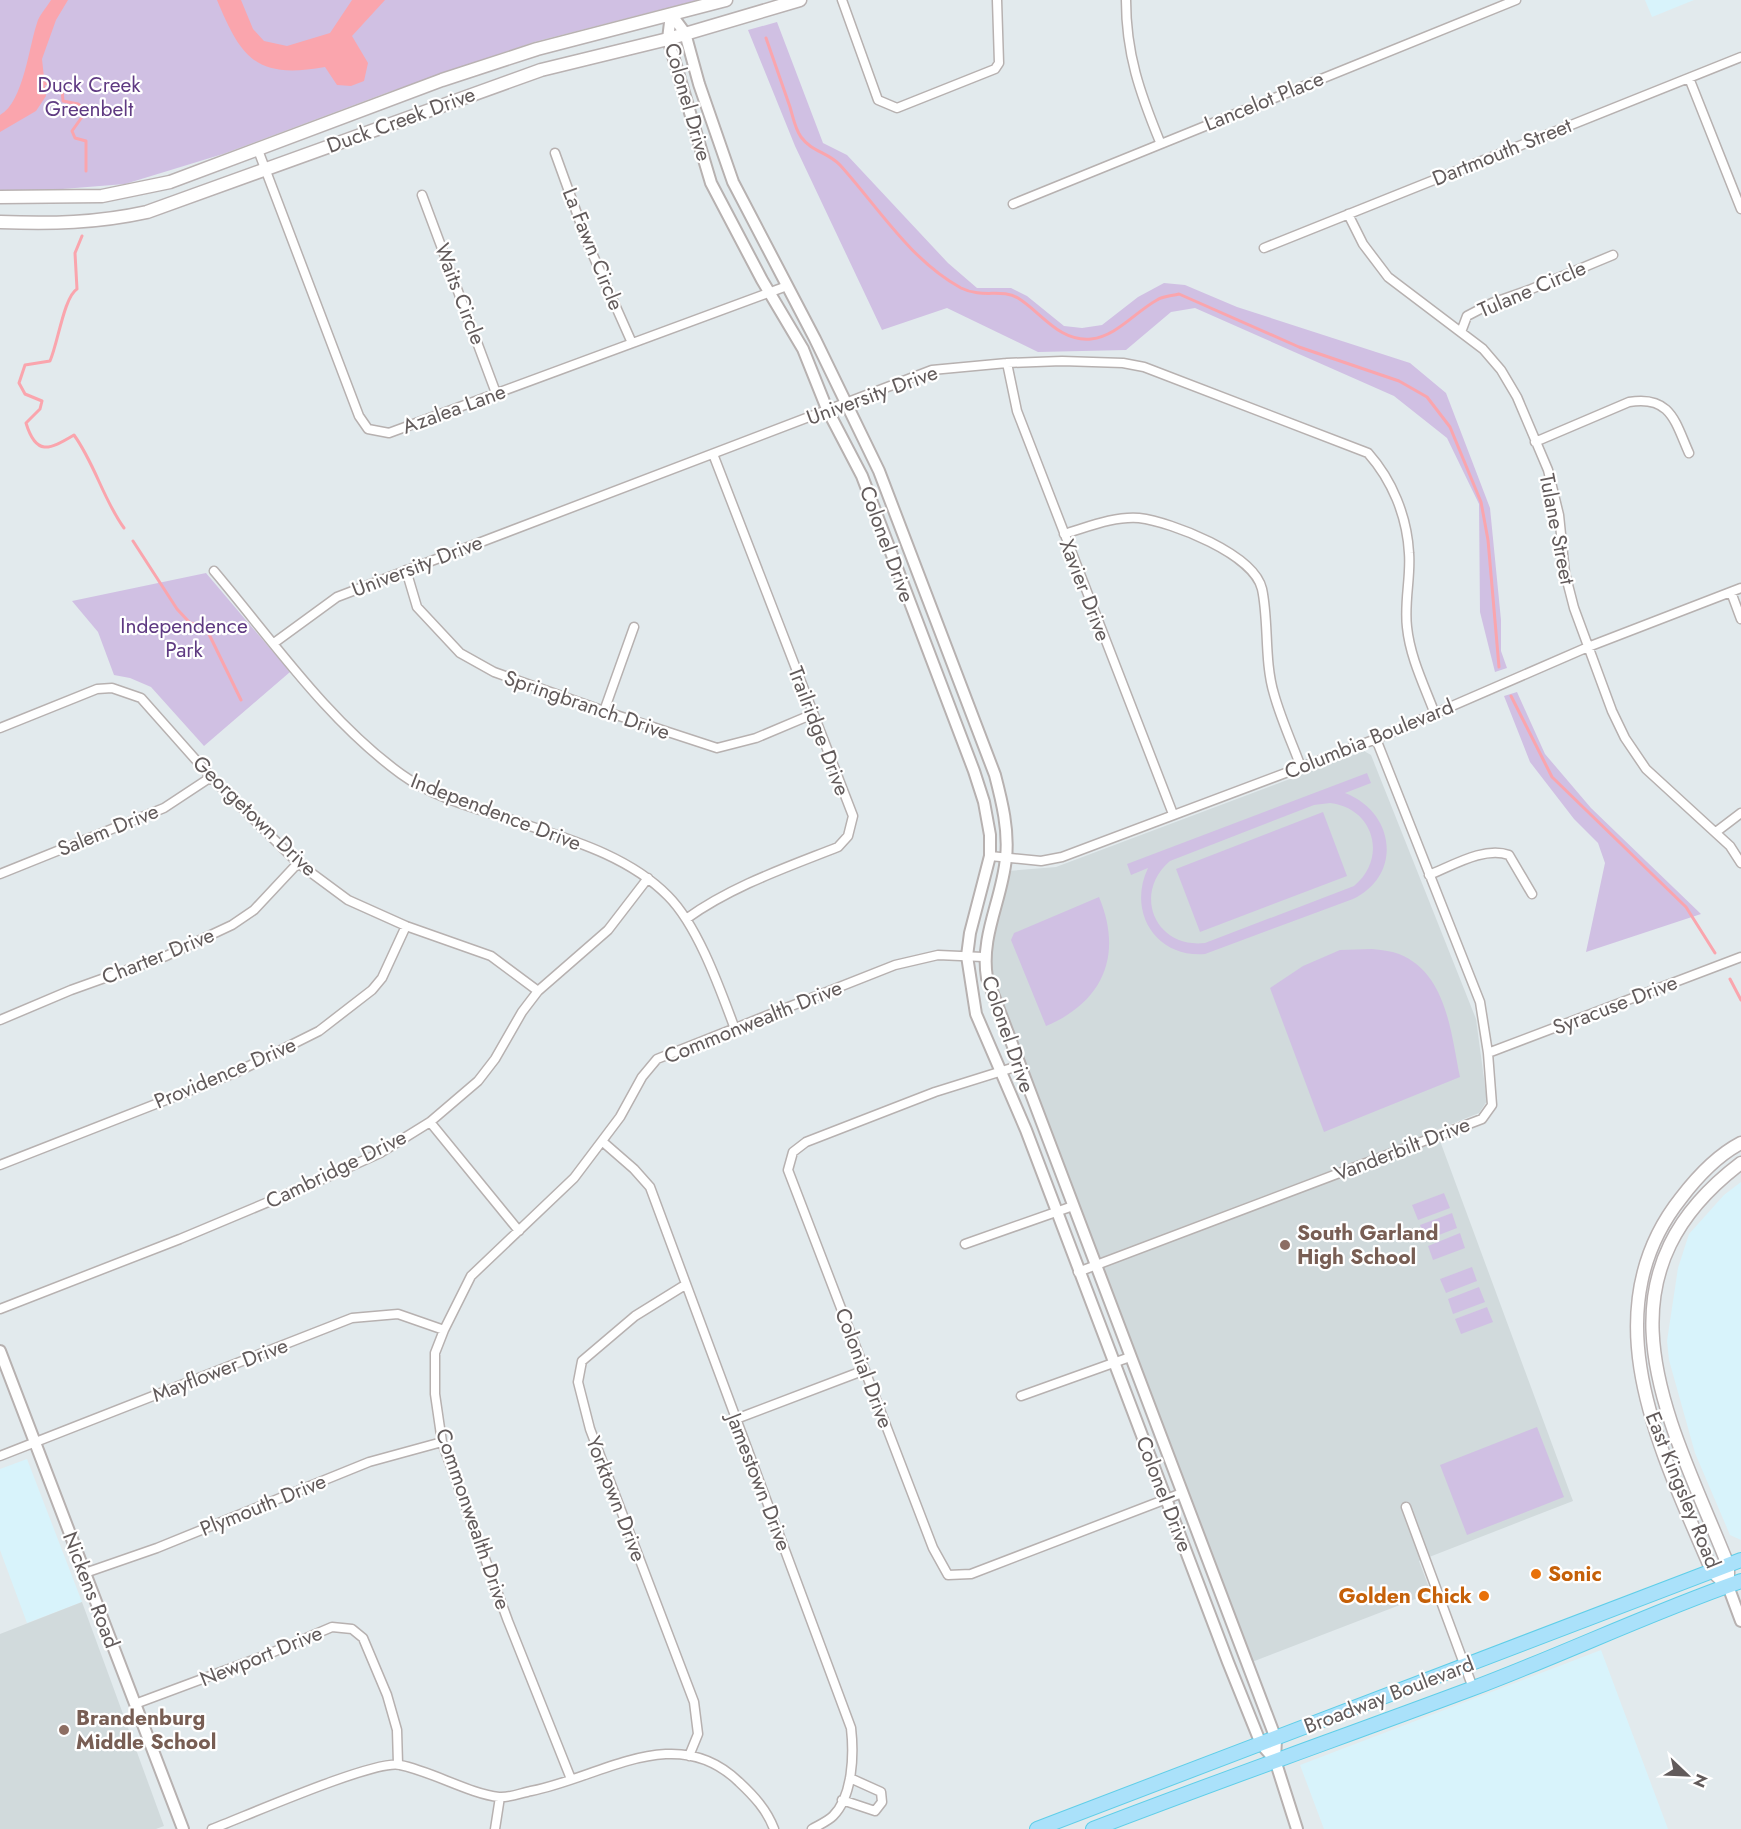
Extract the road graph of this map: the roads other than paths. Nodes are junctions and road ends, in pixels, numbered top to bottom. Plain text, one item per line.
1 (726, 0) edge
2 (800, 0) edge
3 (842, 0) edge
4 (997, 0) edge
5 (1126, 0) edge
6 (1516, 0) edge
7 (671, 14) junction
8 (685, 33) junction
9 (668, 39) junction
10 (1741, 57) edge
11 (1689, 78) junction
12 (1160, 142) junction
13 (258, 150) junction
14 (555, 153) dead end
15 (266, 170) junction
16 (422, 195) dead end
17 (0, 196) edge
18 (1013, 204) dead end
19 (1741, 209) edge
20 (1348, 213) junction
21 (0, 222) edge
22 (1264, 248) dead end
23 (1613, 255) dead end
24 (787, 286) junction
25 (770, 293) junction
26 (1461, 332) junction
27 (632, 343) junction
28 (1007, 363) junction
29 (496, 393) junction
30 (846, 402) junction
31 (827, 409) junction
32 (1535, 442) junction
33 (1689, 453) dead end
34 (713, 454) junction
35 (1064, 534) junction
36 (406, 570) junction
37 (214, 571) dead end
38 (1741, 588) edge
39 (1731, 592) junction
40 (1741, 619) edge
41 (634, 627) dead end
42 (274, 642) junction
43 (1587, 647) junction
44 (604, 711) junction
45 (813, 714) junction
46 (1435, 714) junction
47 (0, 728) edge
48 (1376, 739) junction
49 (1301, 767) junction
50 (211, 777) junction
51 (1741, 813) edge
52 (1173, 814) junction
53 (1716, 832) junction
54 (990, 856) junction
55 (1006, 858) junction
56 (298, 863) junction
57 (1741, 863) edge
58 (0, 874) edge
59 (1429, 875) junction
60 (648, 878) junction
61 (1532, 894) dead end
62 (686, 919) junction
63 (406, 926) junction
64 (967, 956) junction
65 (983, 957) junction
66 (1741, 957) edge
67 (538, 991) junction
68 (0, 1020) edge
69 (735, 1029) junction
70 (1488, 1053) junction
71 (1018, 1066) junction
72 (1000, 1072) junction
73 (430, 1122) junction
74 (603, 1142) junction
75 (1741, 1143) edge
76 (1741, 1163) edge
77 (0, 1165) edge
78 (1073, 1206) junction
79 (1057, 1212) junction
80 (519, 1231) junction
81 (965, 1244) dead end
82 (1097, 1265) junction
83 (1078, 1272) junction
84 (685, 1285) junction
85 (0, 1309) edge
86 (444, 1329) junction
87 (0, 1351) edge
88 (1130, 1357) junction
89 (1113, 1362) junction
90 (865, 1370) junction
91 (1021, 1396) dead end
92 (736, 1419) junction
93 (34, 1442) junction
94 (442, 1442) junction
95 (0, 1456) edge
96 (1182, 1493) junction
97 (1167, 1499) junction
98 (1406, 1507) dead end
99 (1741, 1560) edge
100 (1728, 1565) junction
101 (1712, 1570) junction
102 (85, 1573) junction
103 (1735, 1584) edge
104 (1605, 1612) junction
105 (1741, 1621) edge
106 (1611, 1631) junction
107 (1464, 1666) junction
108 (1473, 1688) junction
109 (1383, 1697) junction
110 (135, 1704) junction
111 (1390, 1718) junction
112 (1276, 1739) junction
113 (1261, 1744) junction
114 (689, 1756) junction
115 (1275, 1760) junction
116 (398, 1764) junction
117 (850, 1778) junction
118 (572, 1779) junction
119 (1142, 1789) junction
120 (500, 1797) junction
121 (842, 1800) junction
122 (1148, 1808) junction
123 (183, 1829) edge
124 (212, 1829) edge
125 (495, 1829) edge
126 (774, 1829) edge
127 (812, 1829) edge
128 (1037, 1829) edge
129 (1093, 1829) edge
130 (1297, 1829) edge

1 - 7 main road, Duck Creek Drive
2 - 8 main road, Duck Creek Drive
3 - 4 street
5 - 12 street
6 - 12 street, Lancelot Place
7 - 8 street, Colonel Drive
7 - 9 street, Colonel Drive
7 - 13 main road, Duck Creek Drive
8 - 9 main road, Duck Creek Drive
8 - 24 street, Colonel Drive
9 - 15 main road, Duck Creek Drive
9 - 25 street, Colonel Drive
10 - 11 street, Dartmouth Street
11 - 19 street
11 - 20 street, Dartmouth Street
12 - 18 street, Lancelot Place
13 - 15 street, Azalea Lane
13 - 17 main road, Duck Creek Drive
14 - 27 street, La Fawn Circle
15 - 21 main road, Duck Creek Drive
15 - 29 street, Azalea Lane
16 - 29 street, Waits Circle
20 - 22 street, Dartmouth Street
20 - 26 street, Tulane Street
23 - 26 street, Tulane Circle
24 - 25 street, Azalea Lane
24 - 30 street, Colonel Drive
25 - 27 street, Azalea Lane
25 - 31 street, Colonel Drive
26 - 32 street, Tulane Street
27 - 29 street, Azalea Lane
28 - 30 street, University Drive
28 - 35 street, Xavier Drive
28 - 46 street, University Drive
30 - 31 street, University Drive
30 - 55 street, Colonel Drive
31 - 34 street, University Drive
31 - 54 street, Colonel Drive
32 - 33 street
32 - 43 street, Tulane Street
34 - 36 street, University Drive
34 - 45 street, Trailridge Drive
35 - 49 street
35 - 52 street, Xavier Drive
36 - 42 street, University Drive
36 - 44 street, Springbranch Drive
37 - 42 street, Independence Drive
38 - 39 street, Columbia Boulevard
39 - 40 street
39 - 43 street, Columbia Boulevard
41 - 44 street
42 - 60 street, Independence Drive
43 - 46 street, Columbia Boulevard
43 - 53 street, Tulane Street
44 - 45 street, Springbranch Drive
45 - 62 street, Trailridge Drive
46 - 48 street, Columbia Boulevard
47 - 50 street, Georgetown Drive
48 - 49 street, Columbia Boulevard
48 - 59 street, Vanderbilt Drive
49 - 52 street, Columbia Boulevard
50 - 56 street, Georgetown Drive
50 - 58 street, Salem Drive
51 - 53 street
52 - 55 street, Columbia Boulevard
53 - 57 street, Tulane Street
54 - 55 street, Columbia Boulevard
54 - 64 street, Colonel Drive
55 - 65 street, Colonel Drive
56 - 63 street, Georgetown Drive
56 - 68 street, Charter Drive
59 - 61 street
59 - 70 street, Vanderbilt Drive
60 - 62 street, Independence Drive
60 - 67 street, Cambridge Drive
62 - 69 street, Independence Drive
63 - 67 street, Georgetown Drive
63 - 77 street, Providence Drive
64 - 65 street, Commonwealth Drive
64 - 69 street, Commonwealth Drive
64 - 72 street, Colonel Drive
65 - 71 street, Colonel Drive
66 - 70 street, Syracuse Drive
67 - 73 street, Cambridge Drive
69 - 74 street, Commonwealth Drive
70 - 82 street, Vanderbilt Drive
71 - 72 street, Colonial Drive
71 - 78 street, Colonel Drive
72 - 79 street, Colonel Drive
72 - 90 street, Colonial Drive
73 - 80 street
73 - 85 street, Cambridge Drive
74 - 80 street, Commonwealth Drive
74 - 84 street, Jamestown Drive
75 - 101 main road, East Kingsley Road
76 - 100 main road, East Kingsley Road
78 - 79 street
78 - 82 street, Colonel Drive
79 - 81 street
79 - 83 street, Colonel Drive
80 - 86 street, Commonwealth Drive
82 - 83 street, Vanderbilt Drive
82 - 88 street, Colonel Drive
83 - 89 street, Colonel Drive
84 - 92 street, Jamestown Drive
84 - 114 street, Yorktown Drive
86 - 93 street, Mayflower Drive
86 - 94 street, Commonwealth Drive
87 - 93 street, Nickens Road
88 - 89 street
88 - 96 street, Colonel Drive
89 - 91 street
89 - 97 street, Colonel Drive
90 - 92 street
90 - 97 street, Colonial Drive
92 - 117 street, Jamestown Drive
93 - 95 street, Mayflower Drive
93 - 102 street, Nickens Road
94 - 102 street, Plymouth Drive
94 - 118 street, Commonwealth Drive
96 - 97 street, Colonial Drive
96 - 112 street, Colonel Drive
97 - 113 street, Colonel Drive
98 - 107 street
99 - 100 main road, Broadway Boulevard
100 - 101 main road, Broadway Boulevard
100 - 103 main road, East Kingsley Road
101 - 103 main road, East Kingsley Road
101 - 104 main road, Broadway Boulevard
102 - 110 street, Nickens Road
103 - 105 street
103 - 106 main road, Broadway Boulevard
104 - 106 main road
104 - 107 main road, Broadway Boulevard
106 - 108 main road, Broadway Boulevard
107 - 108 street
107 - 109 main road, Broadway Boulevard
108 - 111 main road, Broadway Boulevard
109 - 111 main road
109 - 112 main road, Broadway Boulevard
110 - 116 street, Newport Drive
110 - 123 street, Nickens Road
111 - 115 main road, Broadway Boulevard
112 - 113 main road, Broadway Boulevard
112 - 115 street, Colonel Drive
113 - 115 street, Colonel Drive
113 - 119 main road, Broadway Boulevard
114 - 118 street
114 - 126 street
115 - 122 main road, Broadway Boulevard
115 - 130 street, Colonel Drive
116 - 120 street
116 - 124 street
117 - 121 street, Jamestown Drive
117 - 121 street
118 - 120 street
119 - 122 main road
119 - 128 main road, Broadway Boulevard
120 - 125 street
121 - 127 street, Jamestown Drive
122 - 129 main road, Broadway Boulevard

